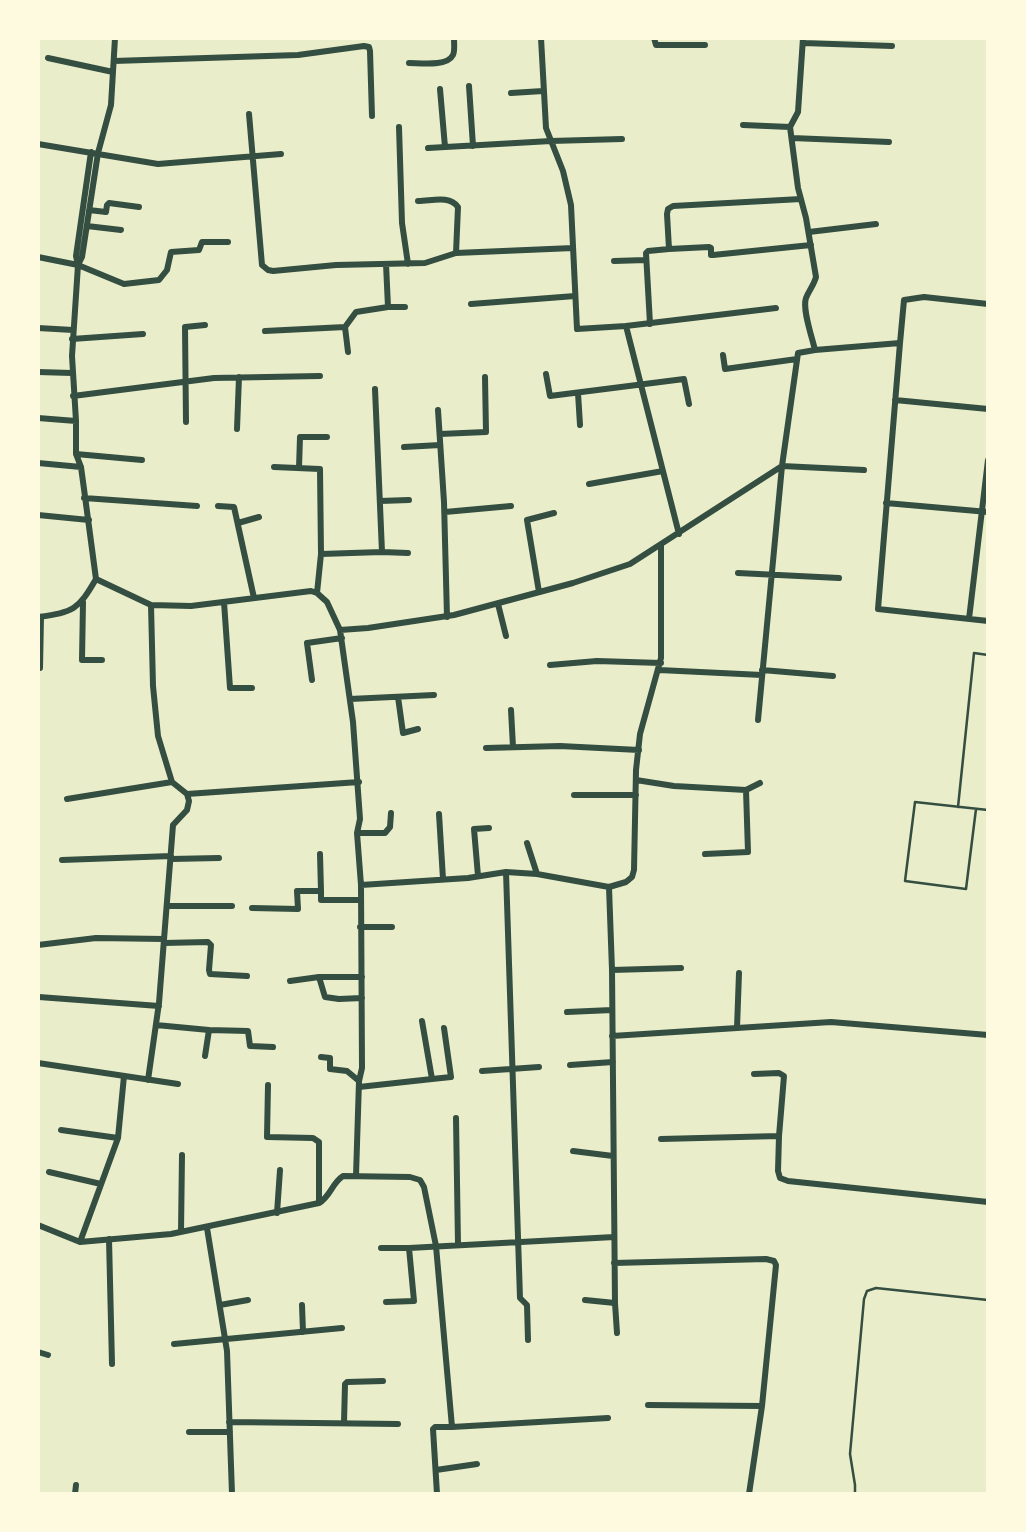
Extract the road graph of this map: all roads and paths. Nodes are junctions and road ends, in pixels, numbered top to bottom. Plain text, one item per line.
1 (115, 38) edge
2 (454, 38) edge
3 (541, 38) edge
4 (654, 38) edge
5 (803, 41) edge
6 (705, 45) dead end
7 (892, 46) dead end
8 (48, 58) dead end
9 (114, 61) junction
10 (409, 63) dead end
11 (113, 72) junction
12 (469, 86) dead end
13 (440, 89) dead end
14 (543, 91) junction
15 (510, 93) dead end
16 (249, 114) dead end
17 (372, 116) dead end
18 (743, 125) dead end
19 (399, 127) dead end
20 (790, 127) junction
21 (792, 138) junction
22 (622, 139) dead end
23 (551, 141) junction
24 (889, 142) dead end
25 (38, 145) edge
26 (473, 146) junction
27 (445, 147) junction
28 (429, 148) dead end
29 (94, 153) junction
30 (281, 154) dead end
31 (253, 156) junction
32 (801, 200) junction
33 (418, 201) dead end
34 (139, 207) dead end
35 (89, 210) junction
36 (876, 224) dead end
37 (87, 226) junction
38 (121, 230) dead end
39 (809, 232) junction
40 (228, 242) dead end
41 (811, 245) junction
42 (573, 248) junction
43 (669, 249) junction
44 (456, 253) junction
45 (38, 257) edge
46 (646, 260) junction
47 (614, 261) dead end
48 (386, 264) junction
49 (408, 264) junction
50 (78, 265) junction
51 (575, 296) junction
52 (471, 304) dead end
53 (988, 304) edge
54 (388, 307) junction
55 (405, 307) dead end
56 (776, 308) dead end
57 (650, 324) junction
58 (205, 325) dead end
59 (345, 327) junction
60 (626, 327) junction
61 (38, 328) edge
62 (73, 330) junction
63 (265, 331) dead end
64 (143, 334) dead end
65 (72, 338) junction
66 (900, 343) junction
67 (815, 350) junction
68 (348, 352) dead end
69 (723, 355) dead end
70 (797, 359) junction
71 (38, 373) edge
72 (72, 373) junction
73 (546, 374) dead end
74 (320, 376) dead end
75 (239, 377) junction
76 (485, 377) dead end
77 (187, 381) junction
78 (641, 386) junction
79 (375, 389) dead end
80 (578, 393) junction
81 (73, 396) junction
82 (895, 400) junction
83 (689, 404) dead end
84 (438, 410) dead end
85 (988, 410) edge
86 (38, 418) edge
87 (76, 421) junction
88 (186, 422) dead end
89 (580, 425) dead end
90 (237, 429) dead end
91 (440, 434) junction
92 (327, 437) dead end
93 (440, 445) junction
94 (404, 447) dead end
95 (76, 454) junction
96 (142, 460) dead end
97 (988, 460) edge
98 (38, 463) edge
99 (782, 466) junction
100 (81, 467) junction
101 (274, 467) dead end
102 (299, 468) junction
103 (864, 470) dead end
104 (663, 471) junction
105 (589, 484) dead end
106 (84, 498) junction
107 (409, 500) dead end
108 (380, 501) junction
109 (886, 503) junction
110 (197, 506) dead end
111 (218, 506) dead end
112 (511, 506) dead end
113 (444, 512) junction
114 (985, 512) edge
115 (554, 513) dead end
116 (38, 515) edge
117 (259, 517) dead end
118 (89, 520) junction
119 (238, 523) junction
120 (679, 534) junction
121 (661, 545) junction
122 (382, 552) junction
123 (408, 553) dead end
124 (321, 554) junction
125 (738, 573) dead end
126 (772, 573) junction
127 (839, 578) dead end
128 (96, 579) junction
129 (539, 592) junction
130 (317, 593) junction
131 (254, 598) junction
132 (83, 602) junction
133 (224, 602) junction
134 (498, 604) junction
135 (152, 605) junction
136 (40, 617) edge
137 (447, 617) junction
138 (969, 619) junction
139 (988, 621) edge
140 (341, 634) junction
141 (506, 636) dead end
142 (988, 655) edge
143 (102, 660) dead end
144 (551, 665) dead end
145 (660, 666) junction
146 (40, 668) edge
147 (762, 673) junction
148 (833, 676) dead end
149 (312, 680) dead end
150 (252, 688) dead end
151 (434, 695) dead end
152 (398, 697) junction
153 (350, 699) junction
154 (510, 710) dead end
155 (758, 720) dead end
156 (418, 729) dead end
157 (513, 747) junction
158 (486, 748) dead end
159 (639, 750) junction
160 (636, 780) junction
161 (172, 782) junction
162 (359, 782) junction
163 (760, 783) dead end
164 (746, 790) junction
165 (187, 794) junction
166 (574, 795) dead end
167 (636, 795) junction
168 (67, 799) dead end
169 (958, 807) junction
170 (976, 809) junction
171 (988, 810) edge
172 (391, 813) dead end
173 (439, 814) dead end
174 (489, 828) dead end
175 (357, 834) junction
176 (527, 843) dead end
177 (705, 853) dead end
178 (320, 854) dead end
179 (171, 857) junction
180 (219, 858) dead end
181 (62, 860) dead end
182 (506, 873) junction
183 (537, 874) junction
184 (478, 876) junction
185 (443, 879) junction
186 (361, 885) junction
187 (609, 887) junction
188 (321, 891) junction
189 (361, 900) junction
190 (167, 906) junction
191 (232, 906) dead end
192 (252, 908) dead end
193 (360, 927) junction
194 (392, 927) dead end
195 (164, 941) junction
196 (38, 945) edge
197 (681, 968) dead end
198 (612, 970) junction
199 (739, 972) dead end
200 (247, 976) dead end
201 (319, 977) junction
202 (362, 977) junction
203 (290, 981) dead end
204 (39, 997) edge
205 (362, 998) junction
206 (159, 1006) junction
207 (612, 1010) junction
208 (567, 1012) dead end
209 (422, 1021) dead end
210 (156, 1025) junction
211 (444, 1028) dead end
212 (737, 1028) junction
213 (209, 1030) junction
214 (988, 1035) edge
215 (612, 1036) junction
216 (273, 1046) dead end
217 (205, 1056) dead end
218 (321, 1058) dead end
219 (612, 1062) junction
220 (38, 1063) edge
221 (570, 1065) dead end
222 (539, 1067) dead end
223 (512, 1069) junction
224 (482, 1071) dead end
225 (754, 1074) dead end
226 (124, 1076) junction
227 (432, 1079) junction
228 (148, 1080) junction
229 (178, 1084) dead end
230 (359, 1084) junction
231 (268, 1085) dead end
232 (456, 1118) dead end
233 (61, 1130) dead end
234 (779, 1136) junction
235 (118, 1138) junction
236 (661, 1139) dead end
237 (573, 1151) dead end
238 (182, 1155) dead end
239 (613, 1156) junction
240 (280, 1170) dead end
241 (50, 1172) dead end
242 (356, 1176) junction
243 (101, 1184) junction
244 (988, 1202) edge
245 (320, 1203) junction
246 (277, 1213) junction
247 (38, 1224) edge
248 (207, 1227) junction
249 (181, 1232) junction
250 (614, 1237) junction
251 (109, 1239) junction
252 (80, 1242) junction
253 (517, 1242) junction
254 (458, 1245) junction
255 (436, 1246) junction
256 (381, 1248) dead end
257 (409, 1248) junction
258 (614, 1263) junction
259 (248, 1300) dead end
260 (585, 1300) dead end
261 (988, 1300) edge
262 (386, 1302) dead end
263 (615, 1303) junction
264 (220, 1305) junction
265 (302, 1305) dead end
266 (342, 1328) dead end
267 (303, 1332) junction
268 (617, 1333) dead end
269 (225, 1339) junction
270 (528, 1340) dead end
271 (174, 1344) dead end
272 (38, 1352) edge
273 (48, 1354) dead end
274 (112, 1364) dead end
275 (383, 1381) dead end
276 (648, 1405) dead end
277 (762, 1406) junction
278 (608, 1418) dead end
279 (229, 1422) junction
280 (344, 1423) junction
281 (398, 1424) dead end
282 (452, 1427) junction
283 (189, 1432) dead end
284 (230, 1432) junction
285 (477, 1464) dead end
286 (436, 1469) junction
287 (232, 1493) edge
288 (437, 1493) edge
289 (749, 1493) edge
290 (855, 1493) edge

1 - 9 street
2 - 10 street
3 - 14 street
4 - 6 street
5 - 7 street
5 - 20 street
8 - 11 street
9 - 11 street
9 - 17 street
11 - 29 street
12 - 26 street
13 - 27 street
14 - 15 street
14 - 23 street
16 - 31 street
18 - 20 street
19 - 49 street
20 - 21 street
21 - 24 street
21 - 32 street
22 - 23 street
23 - 26 street
23 - 42 street
25 - 29 street
26 - 27 street
27 - 28 street
29 - 31 street
29 - 35 street
29 - 50 street
30 - 31 street
31 - 48 street
32 - 39 street
32 - 43 street
33 - 44 street
34 - 35 street
35 - 37 street
36 - 39 street
37 - 38 street
37 - 50 street
39 - 41 street
40 - 50 street
41 - 43 street
41 - 67 street
42 - 44 street
42 - 51 street
43 - 46 street
44 - 49 street
45 - 50 street
46 - 47 street
46 - 57 street
48 - 49 street
48 - 54 street
50 - 62 street
51 - 52 street
51 - 60 street
53 - 66 street
54 - 55 street
54 - 59 street
56 - 57 street
57 - 60 street
58 - 77 street
59 - 63 street
59 - 68 street
60 - 78 street
61 - 62 street
62 - 65 street
64 - 65 street
65 - 72 street
66 - 67 street
66 - 82 street
67 - 70 street
69 - 70 street
70 - 99 street
71 - 72 street
72 - 81 street
73 - 80 street
74 - 75 street
75 - 77 street
75 - 90 street
76 - 91 street
77 - 81 street
77 - 88 street
78 - 80 street
78 - 83 street
78 - 104 street
79 - 108 street
80 - 89 street
81 - 87 street
82 - 85 street
82 - 109 street
84 - 91 street
86 - 87 street
87 - 95 street
91 - 93 street
92 - 102 street
93 - 94 street
93 - 113 street
95 - 96 street
95 - 100 street
97 - 114 street
98 - 100 street
99 - 103 street
99 - 120 street
99 - 126 street
100 - 106 street
101 - 102 street
102 - 124 street
104 - 105 street
104 - 120 street
106 - 110 street
106 - 118 street
107 - 108 street
108 - 122 street
109 - 114 street
109 - 138 street
111 - 119 street
112 - 113 street
113 - 137 street
114 - 138 street
115 - 129 street
116 - 118 street
117 - 119 street
118 - 128 street
119 - 131 street
120 - 121 street
121 - 129 street
121 - 145 street
122 - 123 street
122 - 124 street
124 - 130 street
125 - 126 street
126 - 127 street
126 - 147 street
128 - 132 street
128 - 135 street
129 - 134 street
130 - 131 street
130 - 140 street
131 - 133 street
132 - 136 street
132 - 143 street
133 - 135 street
133 - 150 street
134 - 137 street
134 - 141 street
135 - 161 street
136 - 146 street
137 - 140 street
138 - 139 street
140 - 149 street
140 - 153 street
142 - 169 lane
144 - 145 street
145 - 147 street
145 - 159 street
147 - 148 street
147 - 155 street
151 - 152 street
152 - 153 street
152 - 156 street
153 - 162 street
154 - 157 street
157 - 158 street
157 - 159 street
159 - 160 street
160 - 164 street
160 - 167 street
161 - 165 street
161 - 168 street
162 - 165 street
162 - 175 street
163 - 164 street
164 - 177 street
165 - 179 street
166 - 167 street
167 - 187 street
169 - 170 lane
169 - 170 lane
170 - 171 lane
172 - 175 street
173 - 185 street
174 - 184 street
175 - 186 street
176 - 183 street
178 - 188 street
179 - 180 street
179 - 181 street
179 - 190 street
182 - 183 street
182 - 184 street
182 - 223 street
183 - 187 street
184 - 185 street
185 - 186 street
186 - 189 street
187 - 198 street
188 - 189 street
188 - 192 street
189 - 193 street
190 - 191 street
190 - 195 street
193 - 194 street
193 - 202 street
195 - 196 street
195 - 200 street
195 - 206 street
197 - 198 street
198 - 207 street
199 - 212 street
201 - 202 street
201 - 203 street
201 - 205 street
202 - 205 street
204 - 206 street
205 - 230 street
206 - 210 street
207 - 208 street
207 - 215 street
209 - 227 street
210 - 213 street
210 - 228 street
211 - 227 street
212 - 214 street
212 - 215 street
213 - 216 street
213 - 217 street
215 - 219 street
218 - 230 street
219 - 221 street
219 - 239 street
220 - 226 street
222 - 223 street
223 - 224 street
223 - 253 street
225 - 234 street
226 - 228 street
226 - 235 street
227 - 230 street
228 - 229 street
230 - 242 street
231 - 245 street
232 - 254 street
233 - 235 street
234 - 236 street
234 - 244 street
235 - 243 street
237 - 239 street
238 - 249 street
239 - 250 street
240 - 246 street
241 - 243 street
242 - 245 street
242 - 255 street
243 - 252 street
245 - 246 street
246 - 248 street
247 - 252 street
248 - 249 street
248 - 264 street
249 - 251 street
250 - 253 street
250 - 258 street
251 - 252 street
251 - 274 street
253 - 254 street
253 - 270 street
254 - 255 street
255 - 257 street
255 - 282 street
256 - 257 street
257 - 262 street
258 - 263 street
258 - 277 street
259 - 264 street
260 - 263 street
261 - 290 lane
263 - 268 street
264 - 269 street
265 - 267 street
266 - 267 street
267 - 269 street
269 - 271 street
269 - 279 street
272 - 273 street
275 - 280 street
276 - 277 street
277 - 289 street
278 - 282 street
279 - 280 street
279 - 284 street
280 - 281 street
282 - 286 street
283 - 284 street
284 - 287 street
285 - 286 street
286 - 288 street

